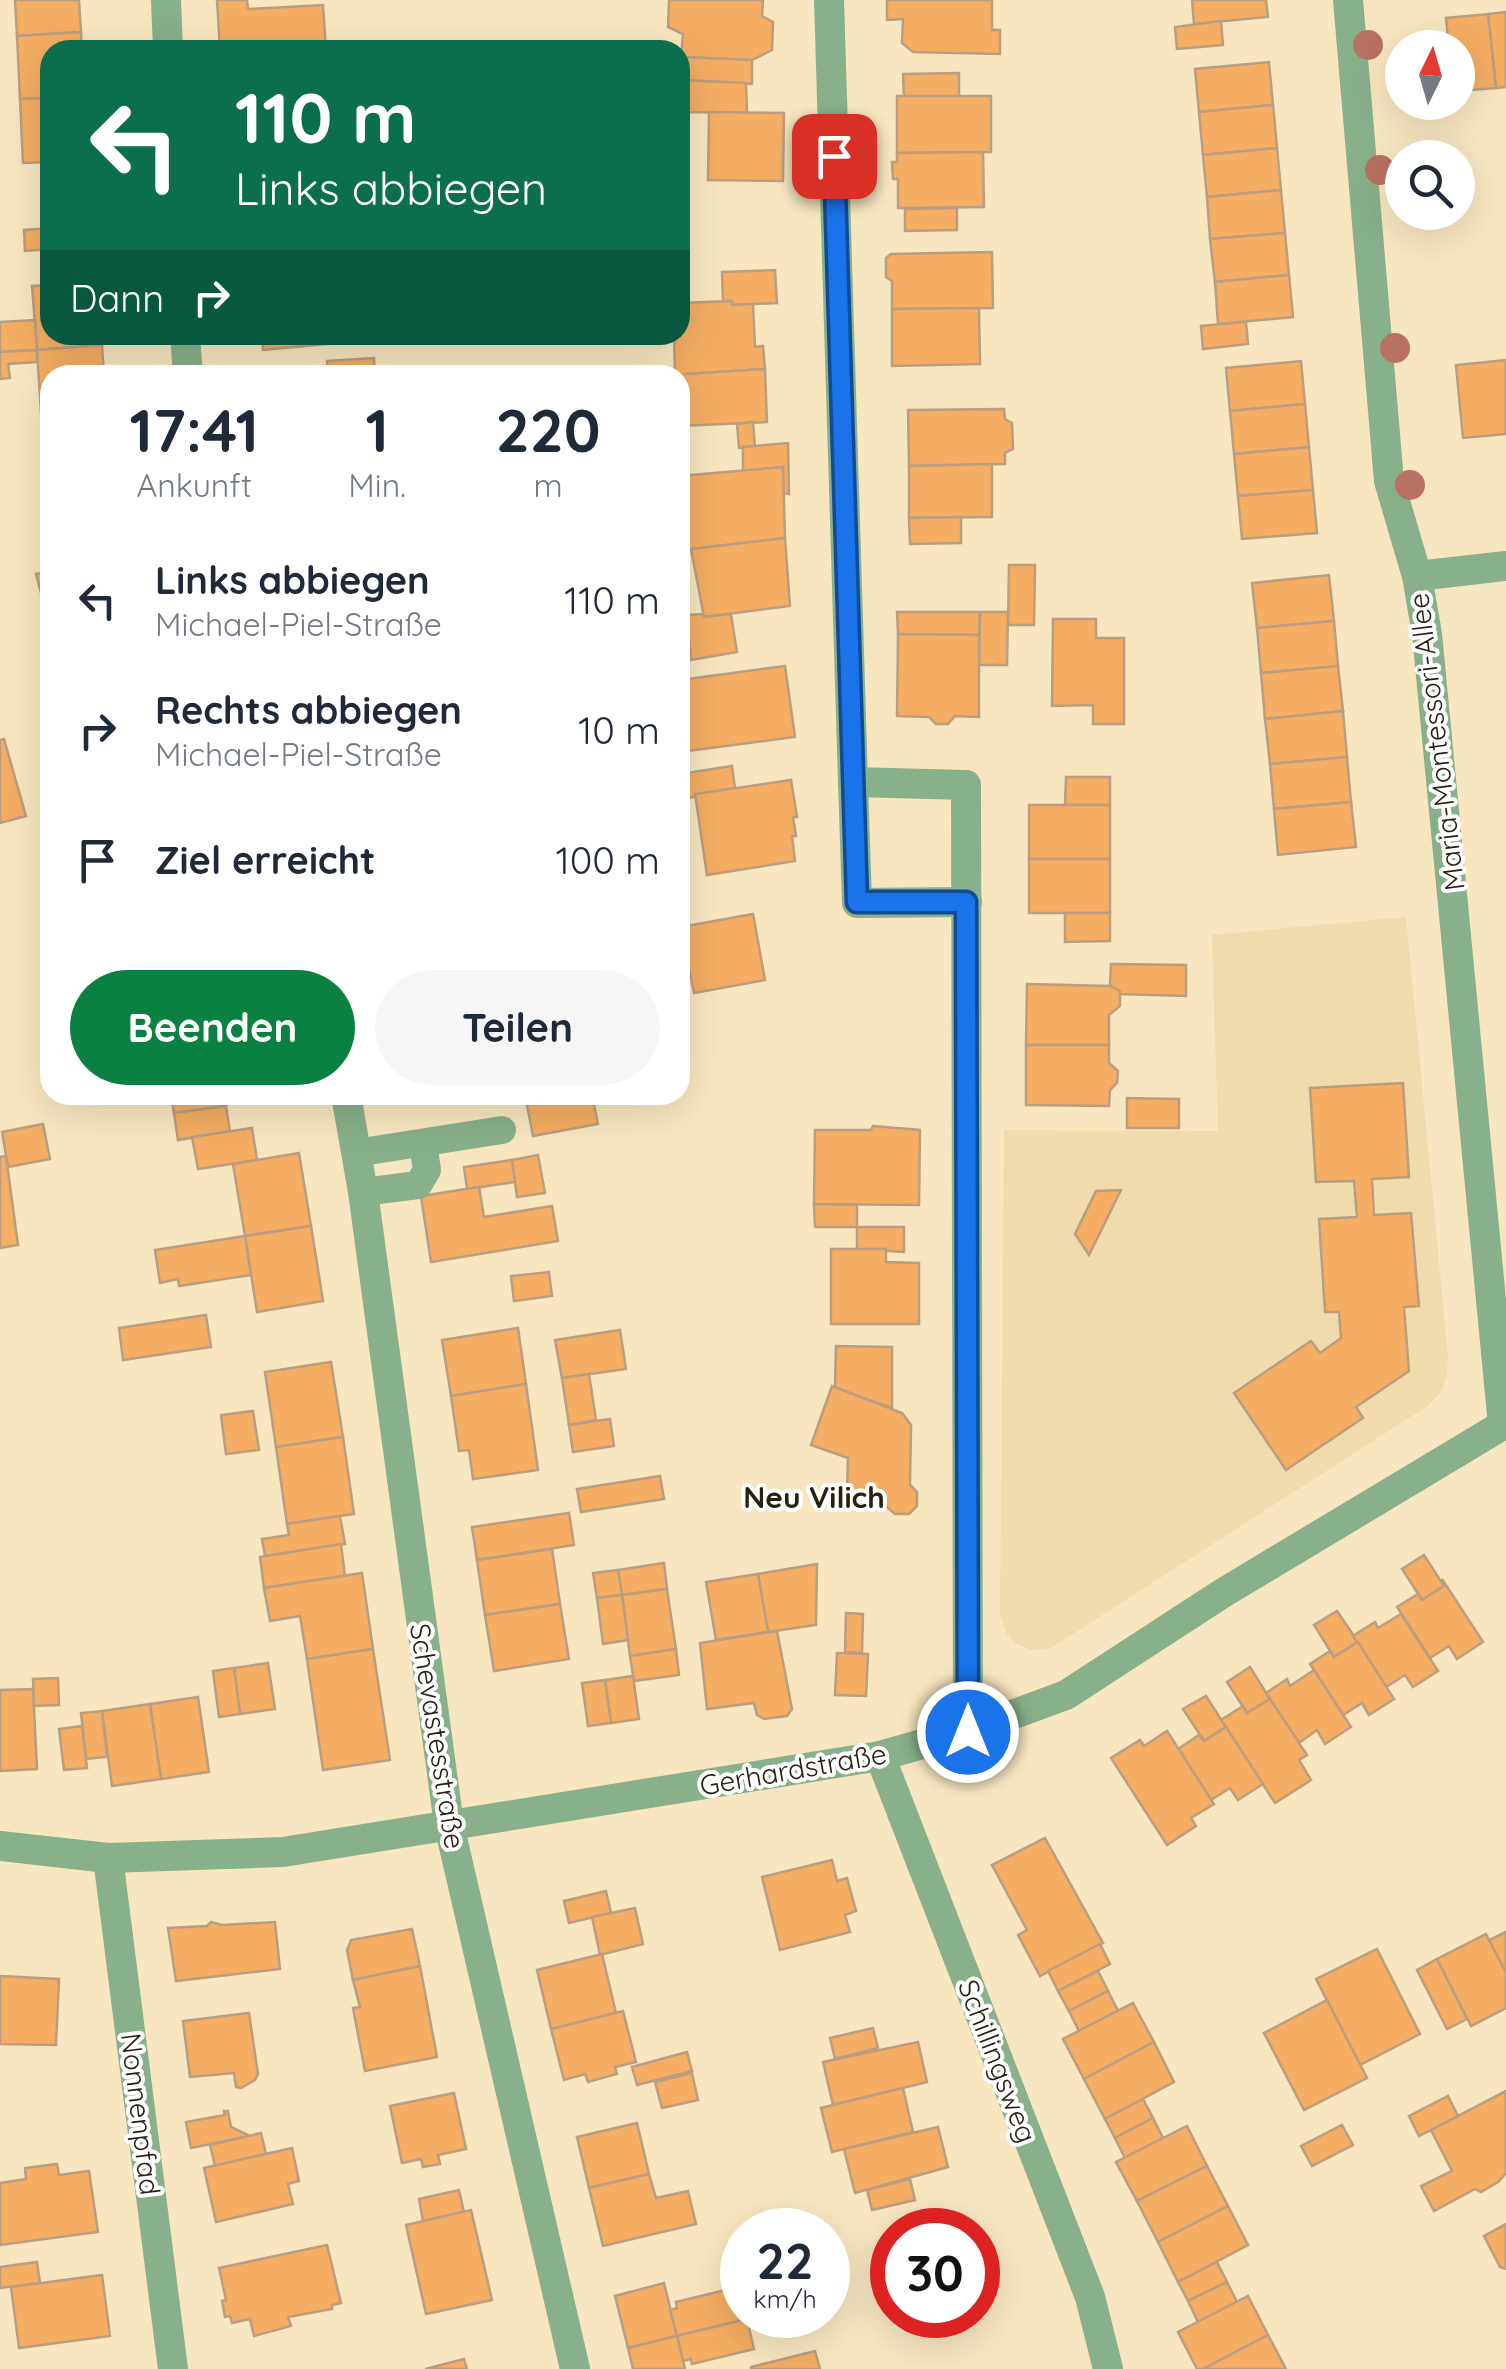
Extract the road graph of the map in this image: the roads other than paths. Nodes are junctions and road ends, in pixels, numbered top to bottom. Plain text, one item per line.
1 (166, 0) edge
2 (829, 0) edge
3 (1348, 0) edge
4 (168, 40) edge
5 (1506, 566) edge
6 (1416, 576) junction
7 (854, 782) junction
8 (966, 902) junction
9 (348, 1105) edge
10 (502, 1130) dead end
11 (423, 1143) junction
12 (356, 1152) junction
13 (363, 1192) junction
14 (1505, 1425) edge
15 (968, 1732) junction
16 (880, 1756) junction
17 (448, 1825) junction
18 (0, 1846) edge
19 (108, 1858) junction
20 (173, 2369) edge
21 (575, 2369) edge
22 (1108, 2369) edge

1 - 4 street
2 - 7 street
3 - 6 street, Maria-Montessori-Allee
5 - 6 street
6 - 14 street, Maria-Montessori-Allee
7 - 8 street
7 - 8 street
8 - 15 street
9 - 12 street, Schevastesstraße
10 - 11 lane
11 - 12 lane
11 - 13 lane
12 - 13 street, Schevastesstraße
13 - 17 street, Schevastesstraße
14 - 15 street, Gerhardstraße
15 - 16 street, Gerhardstraße
16 - 17 street, Gerhardstraße
16 - 22 street, Schillingsweg
17 - 19 street, Gerhardstraße
17 - 21 street, Schevastesstraße
18 - 19 street, Gerhardstraße
19 - 20 street, Nonnenpfad

